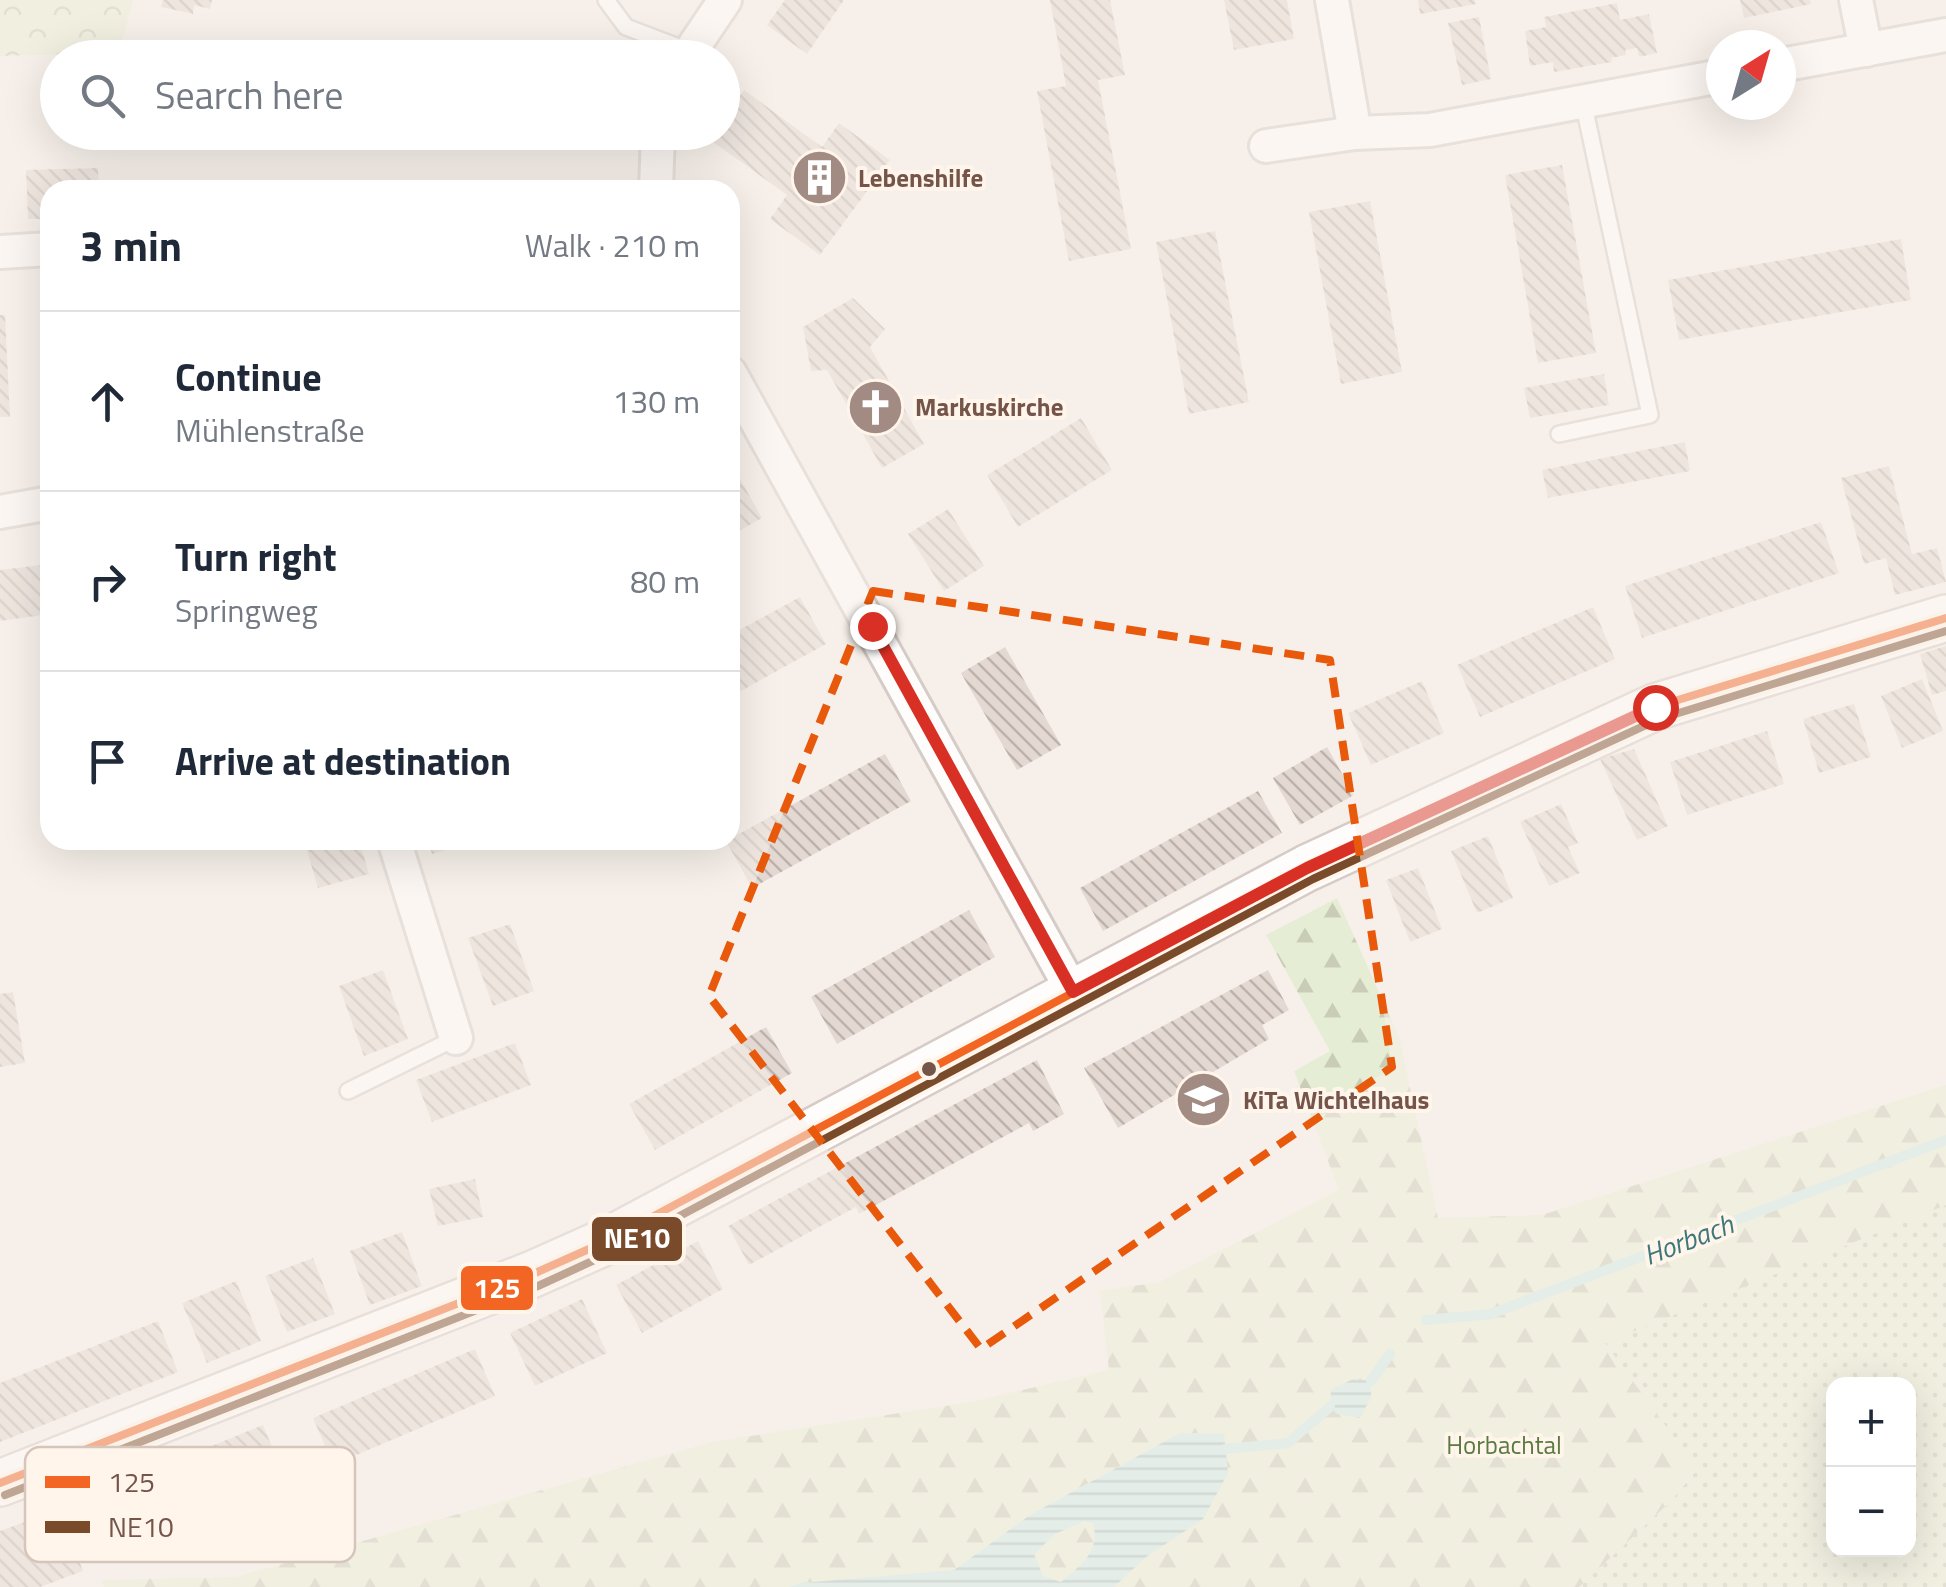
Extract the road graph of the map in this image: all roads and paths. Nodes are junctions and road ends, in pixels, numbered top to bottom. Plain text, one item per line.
1 (606, 0) edge
2 (725, 0) edge
3 (1332, 0) edge
4 (1856, 0) edge
5 (1946, 35) edge
6 (655, 40) edge
7 (697, 40) edge
8 (1866, 50) junction
9 (1796, 62) edge
10 (1706, 79) edge
11 (1583, 102) junction
12 (1356, 133) junction
13 (1266, 146) dead end
14 (657, 150) edge
15 (656, 180) edge
16 (40, 250) edge
17 (0, 252) edge
18 (740, 392) edge
19 (1559, 434) dead end
20 (40, 505) edge
21 (0, 512) edge
22 (1946, 618) edge
23 (397, 850) edge
24 (1073, 992) junction
25 (456, 1038) joint
26 (348, 1091) dead end
27 (90, 1447) edge
28 (25, 1472) edge
29 (0, 1482) edge

1 - 6 lane
2 - 7 street
3 - 12 street
4 - 8 street
5 - 8 street
8 - 9 street
10 - 11 street
11 - 12 street
11 - 19 lane
12 - 13 street
14 - 15 street
16 - 17 street
18 - 24 street
20 - 21 street
22 - 24 street
23 - 25 street
24 - 27 street
25 - 26 lane
28 - 29 street

